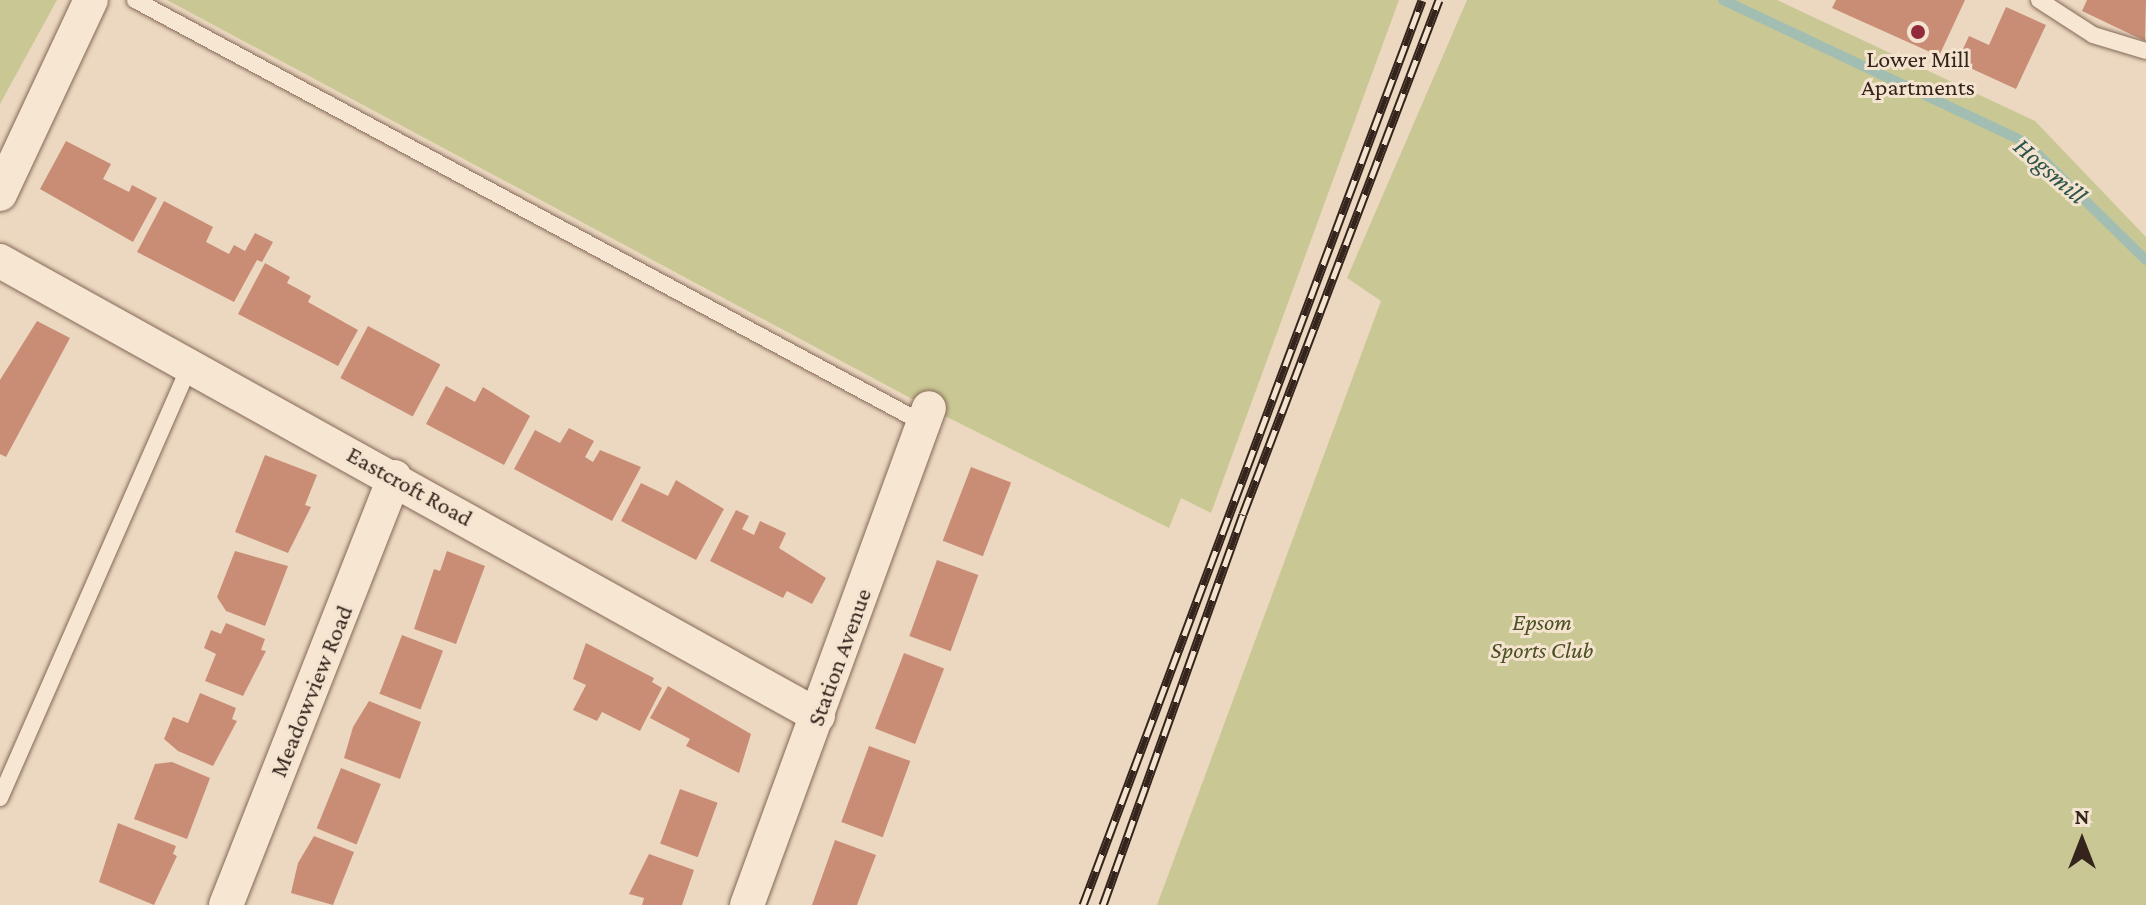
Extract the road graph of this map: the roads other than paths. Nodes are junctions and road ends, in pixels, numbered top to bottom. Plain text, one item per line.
1 (91, 0) edge
2 (135, 0) edge
3 (2039, 0) edge
4 (2146, 51) edge
5 (0, 194) edge
6 (0, 261) edge
7 (190, 366) junction
8 (926, 415) joint
9 (395, 477) junction
10 (818, 716) junction
11 (0, 798) edge
12 (226, 905) edge
13 (747, 905) edge

1 - 5 street
2 - 8 lane
3 - 4 lane
6 - 7 street, Eastcroft Road
7 - 9 street, Eastcroft Road
7 - 11 lane
8 - 10 street, Station Avenue
9 - 10 street, Eastcroft Road
9 - 12 street, Meadowview Road
10 - 13 street, Station Avenue

